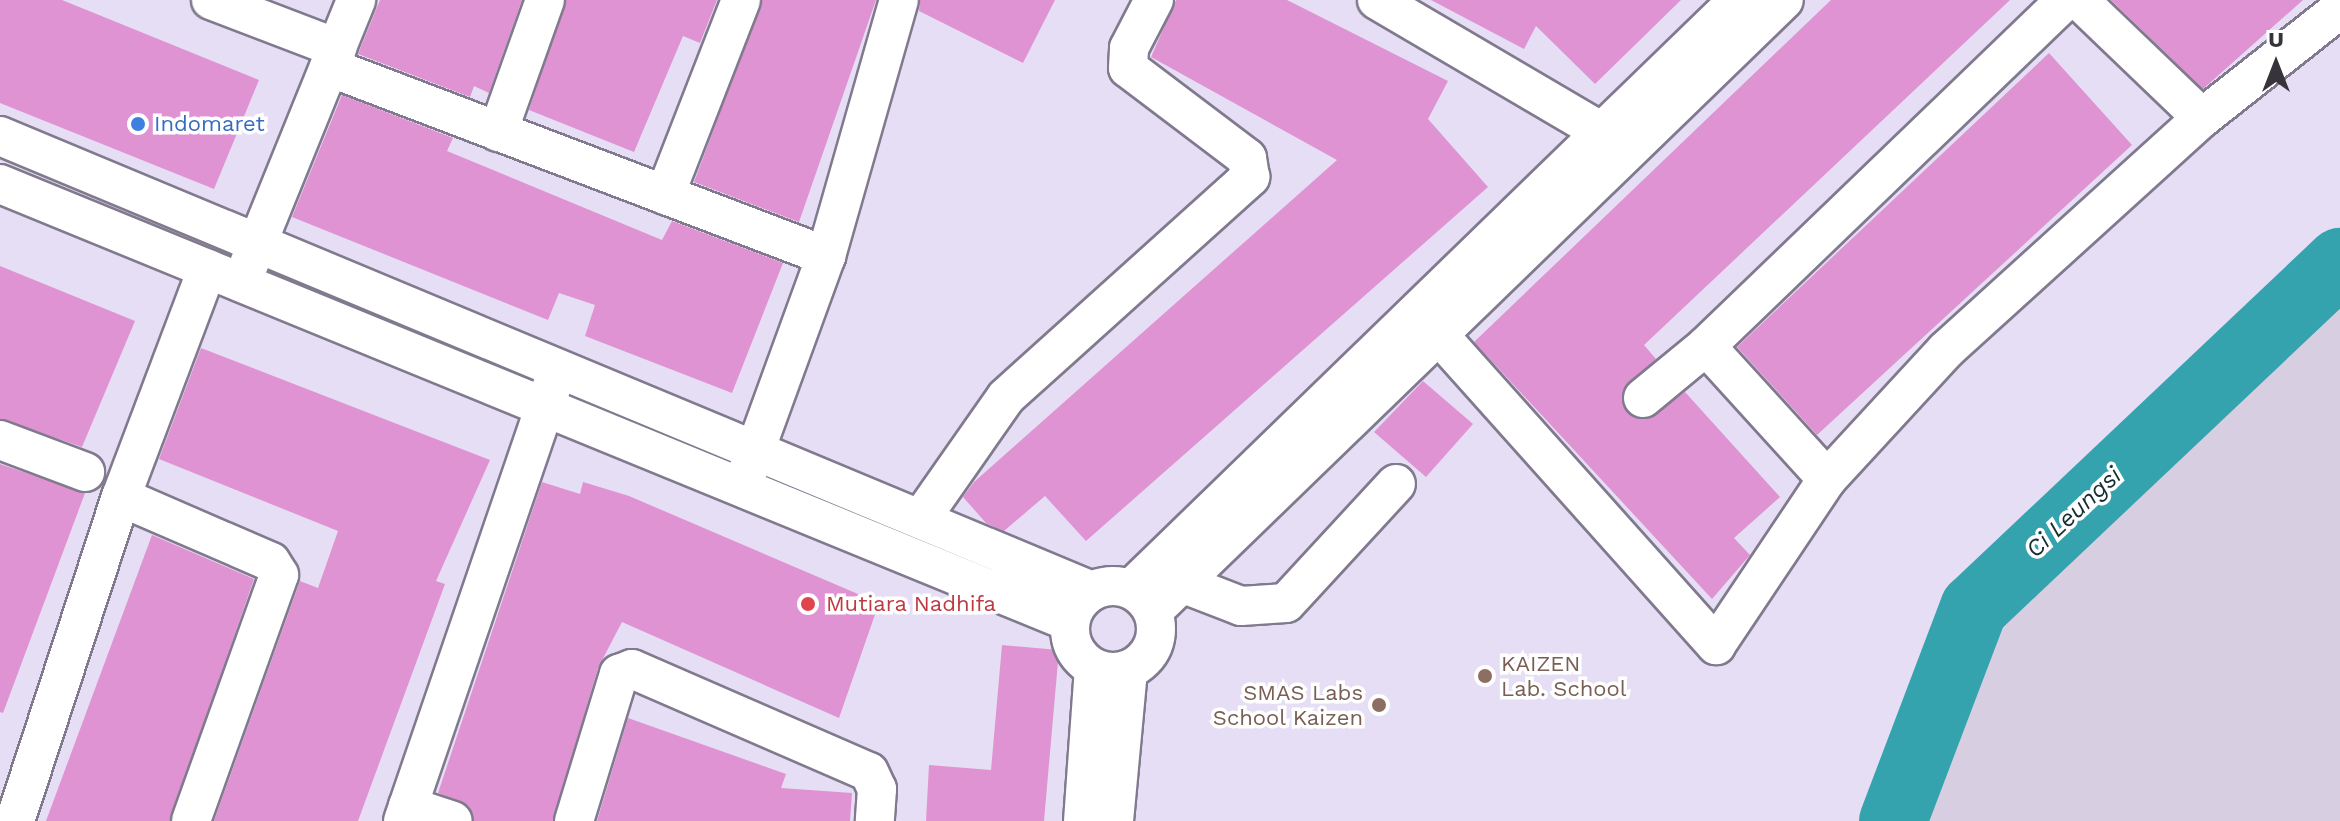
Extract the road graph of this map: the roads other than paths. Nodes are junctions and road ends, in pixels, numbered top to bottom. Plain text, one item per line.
1 (211, 0) edge
2 (356, 0) edge
3 (545, 0) edge
4 (741, 0) edge
5 (899, 0) edge
6 (1154, 0) edge
7 (1377, 0) edge
8 (1738, 0) edge
9 (1784, 0) edge
10 (2065, 0) edge
11 (2079, 0) edge
12 (2340, 9) edge
13 (333, 58) junction
14 (2202, 118) junction
15 (498, 132) junction
16 (0, 136) edge
17 (1614, 138) junction
18 (0, 184) edge
19 (665, 195) junction
20 (259, 242) junction
21 (826, 256) junction
22 (223, 278) junction
23 (1437, 333) junction
24 (1706, 346) junction
25 (559, 366) junction
26 (1643, 398) dead end
27 (546, 403) junction
28 (0, 440) edge
29 (758, 449) junction
30 (85, 472) dead end
31 (1827, 479) junction
32 (741, 484) junction
33 (1396, 484) dead end
34 (121, 497) junction
35 (922, 517) junction
36 (1184, 584) junction
37 (1092, 591) junction
38 (1142, 600) junction
39 (1070, 622) junction
40 (1111, 669) junction
41 (406, 813) edge
42 (15, 821) edge
43 (191, 821) edge
44 (453, 821) edge
45 (574, 821) edge
46 (875, 821) edge
47 (1083, 821) edge
48 (1114, 821) edge

1 - 13 street
2 - 13 street
3 - 15 street
4 - 19 street
5 - 21 street
6 - 35 street
7 - 17 street
8 - 17 street
9 - 17 street
10 - 24 street
11 - 14 street
12 - 14 street
13 - 15 street
13 - 20 street
14 - 31 street
15 - 19 street
16 - 20 street
17 - 23 street
17 - 38 street
18 - 22 street
19 - 21 street
20 - 22 street
20 - 25 street
21 - 29 street
22 - 27 street
22 - 34 street
23 - 31 street
23 - 36 street
24 - 26 street
24 - 31 street
25 - 27 street
25 - 29 street
27 - 32 street
27 - 41 street
28 - 30 street
29 - 32 street
29 - 35 street
32 - 39 street
33 - 36 street
34 - 42 street
34 - 43 street
35 - 37 street
36 - 38 street
37 - 38 street
37 - 39 street
38 - 40 street
39 - 40 street
40 - 47 street
40 - 48 street
41 - 44 street
45 - 46 street

